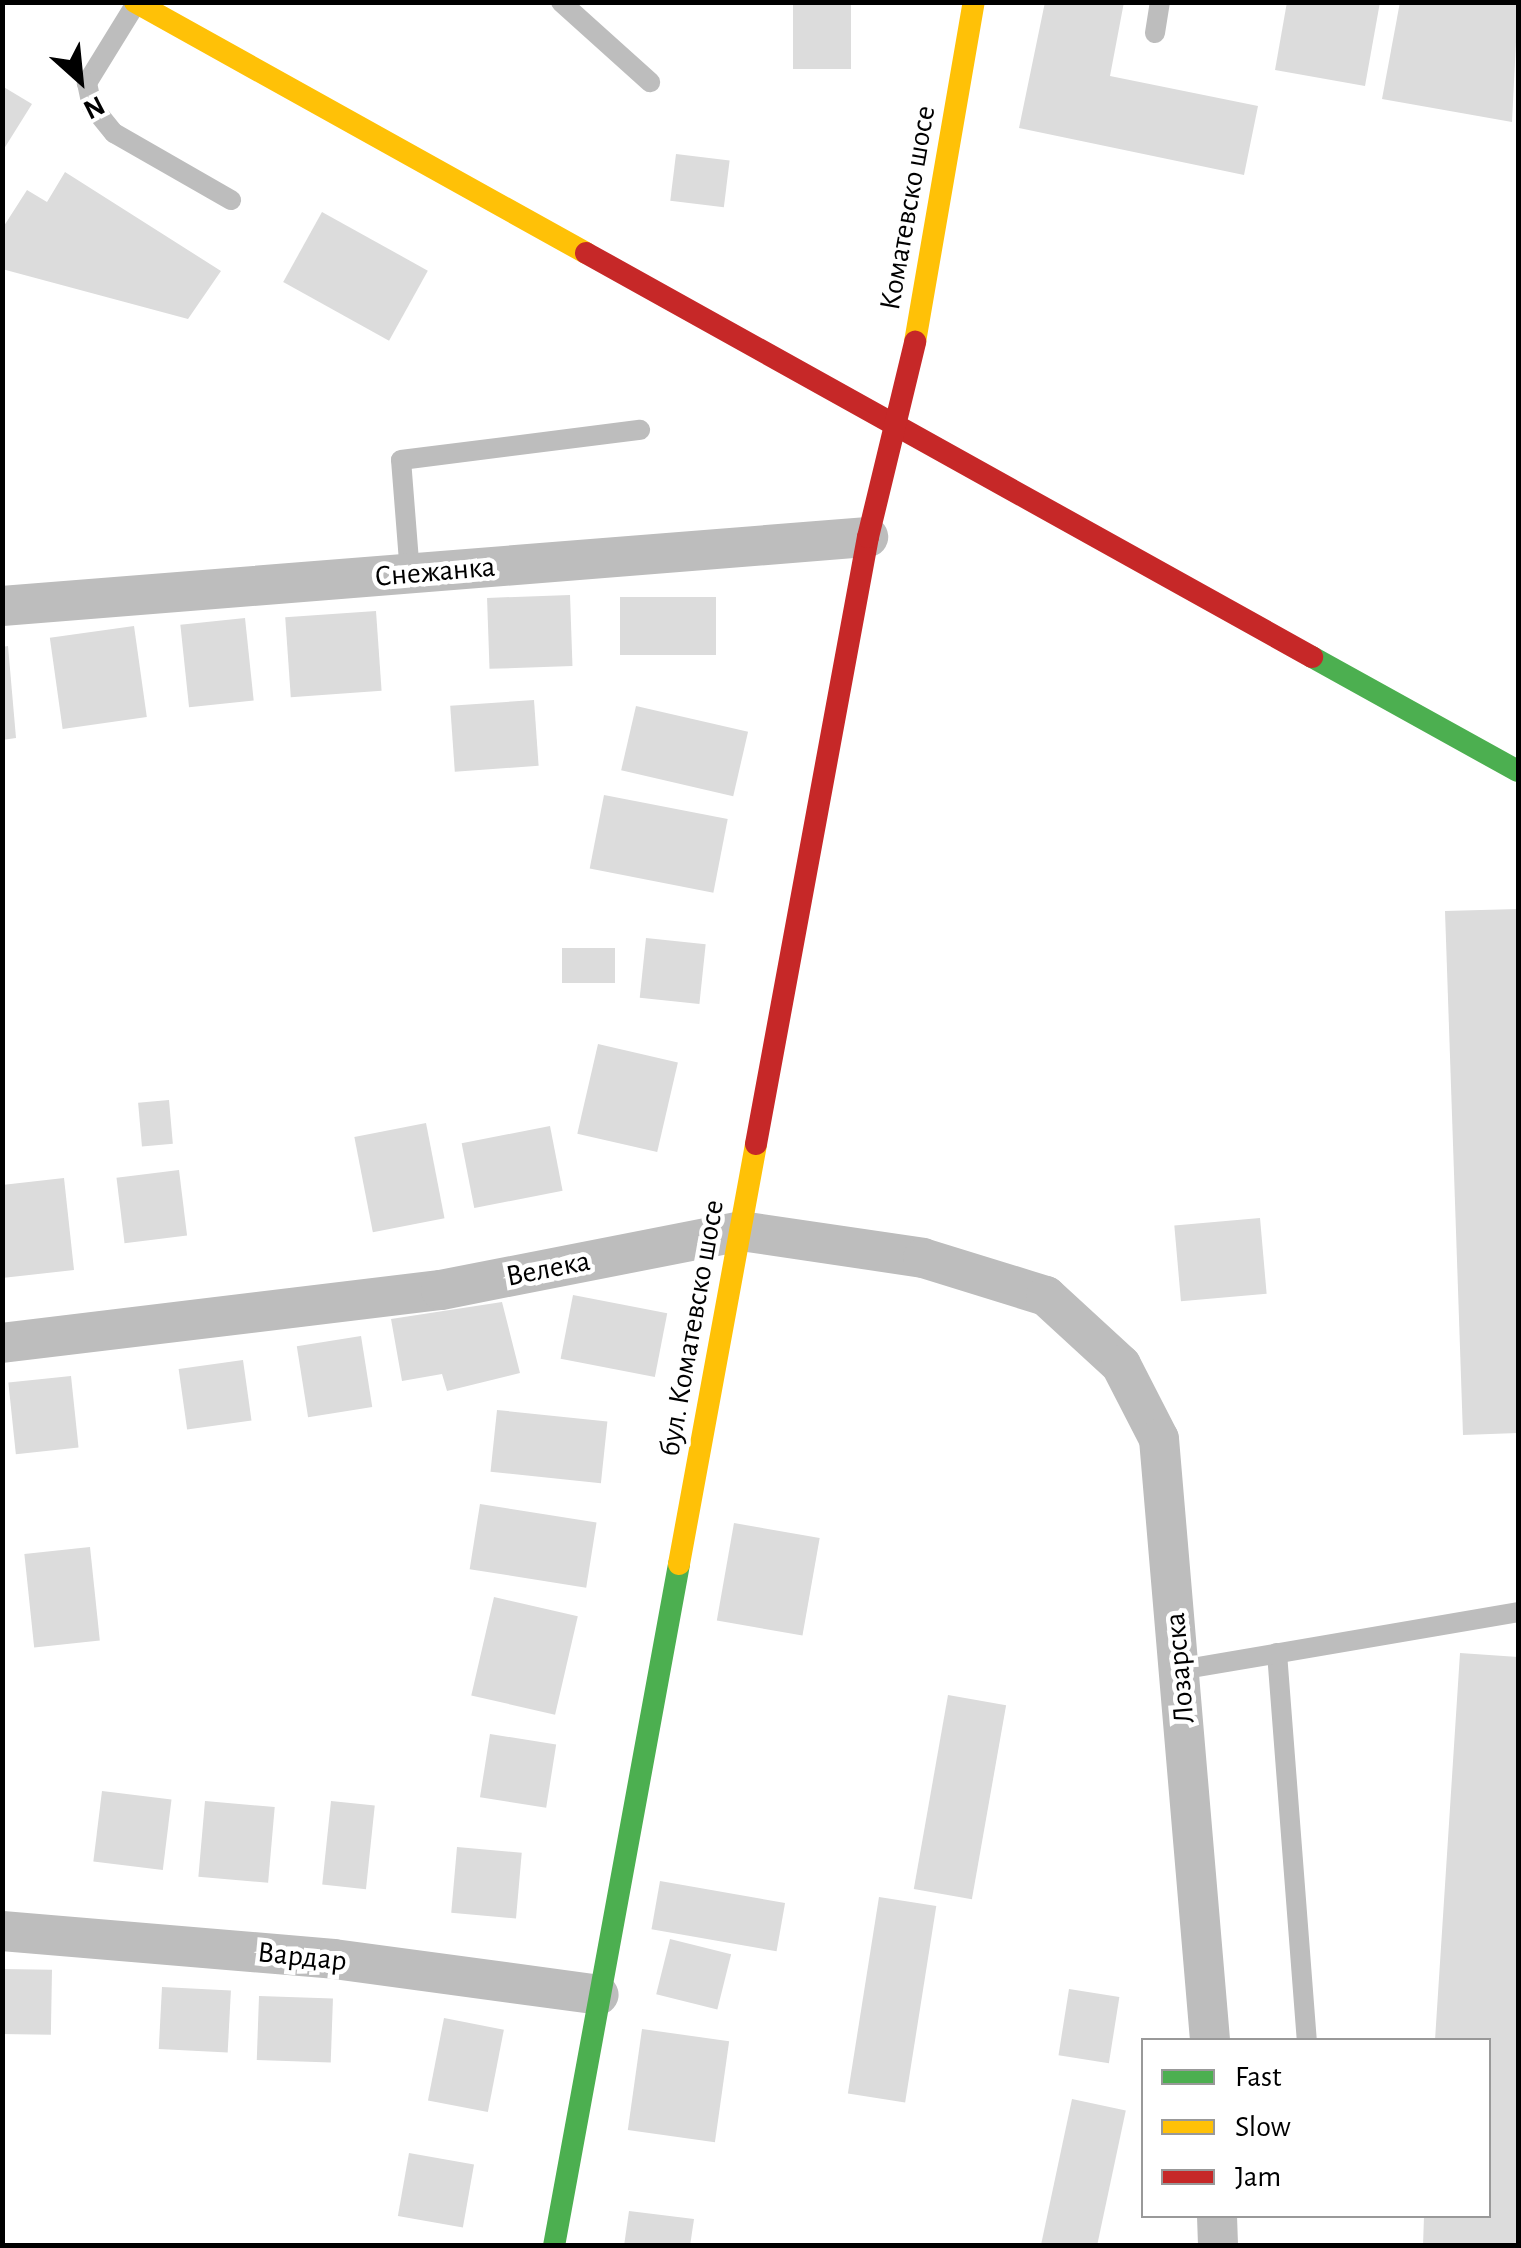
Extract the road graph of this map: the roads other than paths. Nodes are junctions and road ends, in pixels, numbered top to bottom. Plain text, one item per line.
1 (560, 2) edge
2 (974, 2) edge
3 (1160, 2) edge
4 (136, 3) edge
5 (1155, 33) dead end
6 (650, 82) dead end
7 (231, 200) dead end
8 (901, 424) junction
9 (640, 430) dead end
10 (868, 537) junction
11 (410, 574) junction
12 (2, 606) edge
13 (1518, 771) edge
14 (741, 1231) junction
15 (1079, 1321) joint
16 (2, 1343) edge
17 (1518, 1612) edge
18 (1277, 1653) junction
19 (1180, 1670) junction
20 (2, 1932) edge
21 (599, 1996) junction
22 (1210, 2038) edge
23 (1308, 2038) edge
24 (1217, 2218) edge
25 (554, 2246) edge
26 (1218, 2246) edge

1 - 6 lane
2 - 8 main road, Коматевско шосе
3 - 5 lane
4 - 7 lane
4 - 8 main road
8 - 10 main road, бул. Коматевско шосе
8 - 13 main road
9 - 11 lane
10 - 11 street, Снежанка
10 - 14 main road, бул. Коматевско шосе
11 - 12 street, Снежанка
14 - 15 street, Велека
14 - 16 street, Велека
14 - 21 main road, бул. Коматевско шосе
15 - 19 street, Лозарска
17 - 18 lane
18 - 19 lane
18 - 23 lane
19 - 22 street, Лозарска
20 - 21 street, Вардар
21 - 25 main road, бул. Коматевско шосе
24 - 26 street

